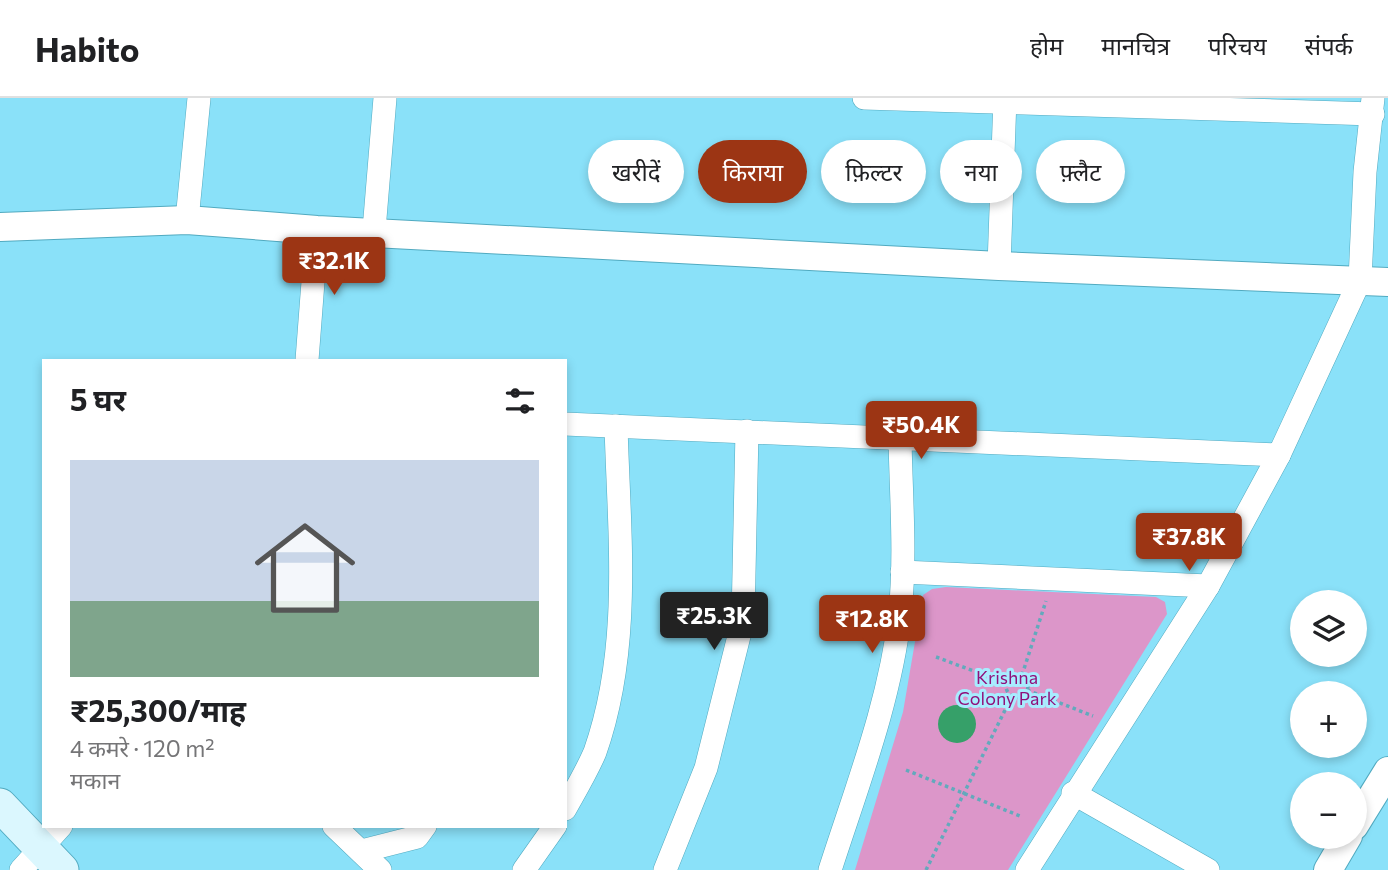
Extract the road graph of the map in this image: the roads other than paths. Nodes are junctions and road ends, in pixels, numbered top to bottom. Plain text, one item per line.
1 (199, 98) edge
2 (384, 98) edge
3 (864, 98) edge
4 (1005, 101) edge
5 (1373, 106) edge
6 (187, 220) junction
7 (0, 227) edge
8 (317, 230) junction
9 (374, 230) junction
10 (999, 266) junction
11 (1360, 280) junction
12 (1388, 282) edge
13 (307, 359) edge
14 (567, 424) edge
15 (616, 426) junction
16 (747, 432) junction
17 (900, 438) junction
18 (1279, 455) junction
19 (902, 572) junction
20 (1208, 586) junction
21 (1388, 771) edge
22 (1073, 793) junction
23 (0, 805) edge
24 (567, 805) edge
25 (1367, 805) edge
26 (336, 828) edge
27 (424, 828) edge
28 (554, 828) edge
29 (1340, 849) edge
30 (362, 851) junction
31 (46, 853) edge
32 (380, 870) edge
33 (524, 870) edge
34 (664, 870) edge
35 (831, 870) edge
36 (1027, 870) edge
37 (1208, 870) edge
38 (1328, 870) edge

1 - 6 street
2 - 9 street
3 - 4 street
4 - 5 street
4 - 10 street
5 - 11 street
6 - 7 street
6 - 8 street
8 - 9 street
8 - 13 street
9 - 10 street
10 - 11 street
11 - 12 street
11 - 18 street
14 - 15 street
15 - 16 street
15 - 24 street
16 - 17 street
16 - 34 street
17 - 18 street
17 - 19 street
18 - 20 street
19 - 20 street
19 - 35 street
20 - 22 street
21 - 25 street
22 - 36 street
22 - 37 street
23 - 31 main road
26 - 30 street
27 - 30 street
28 - 33 street
29 - 38 street
30 - 32 street

